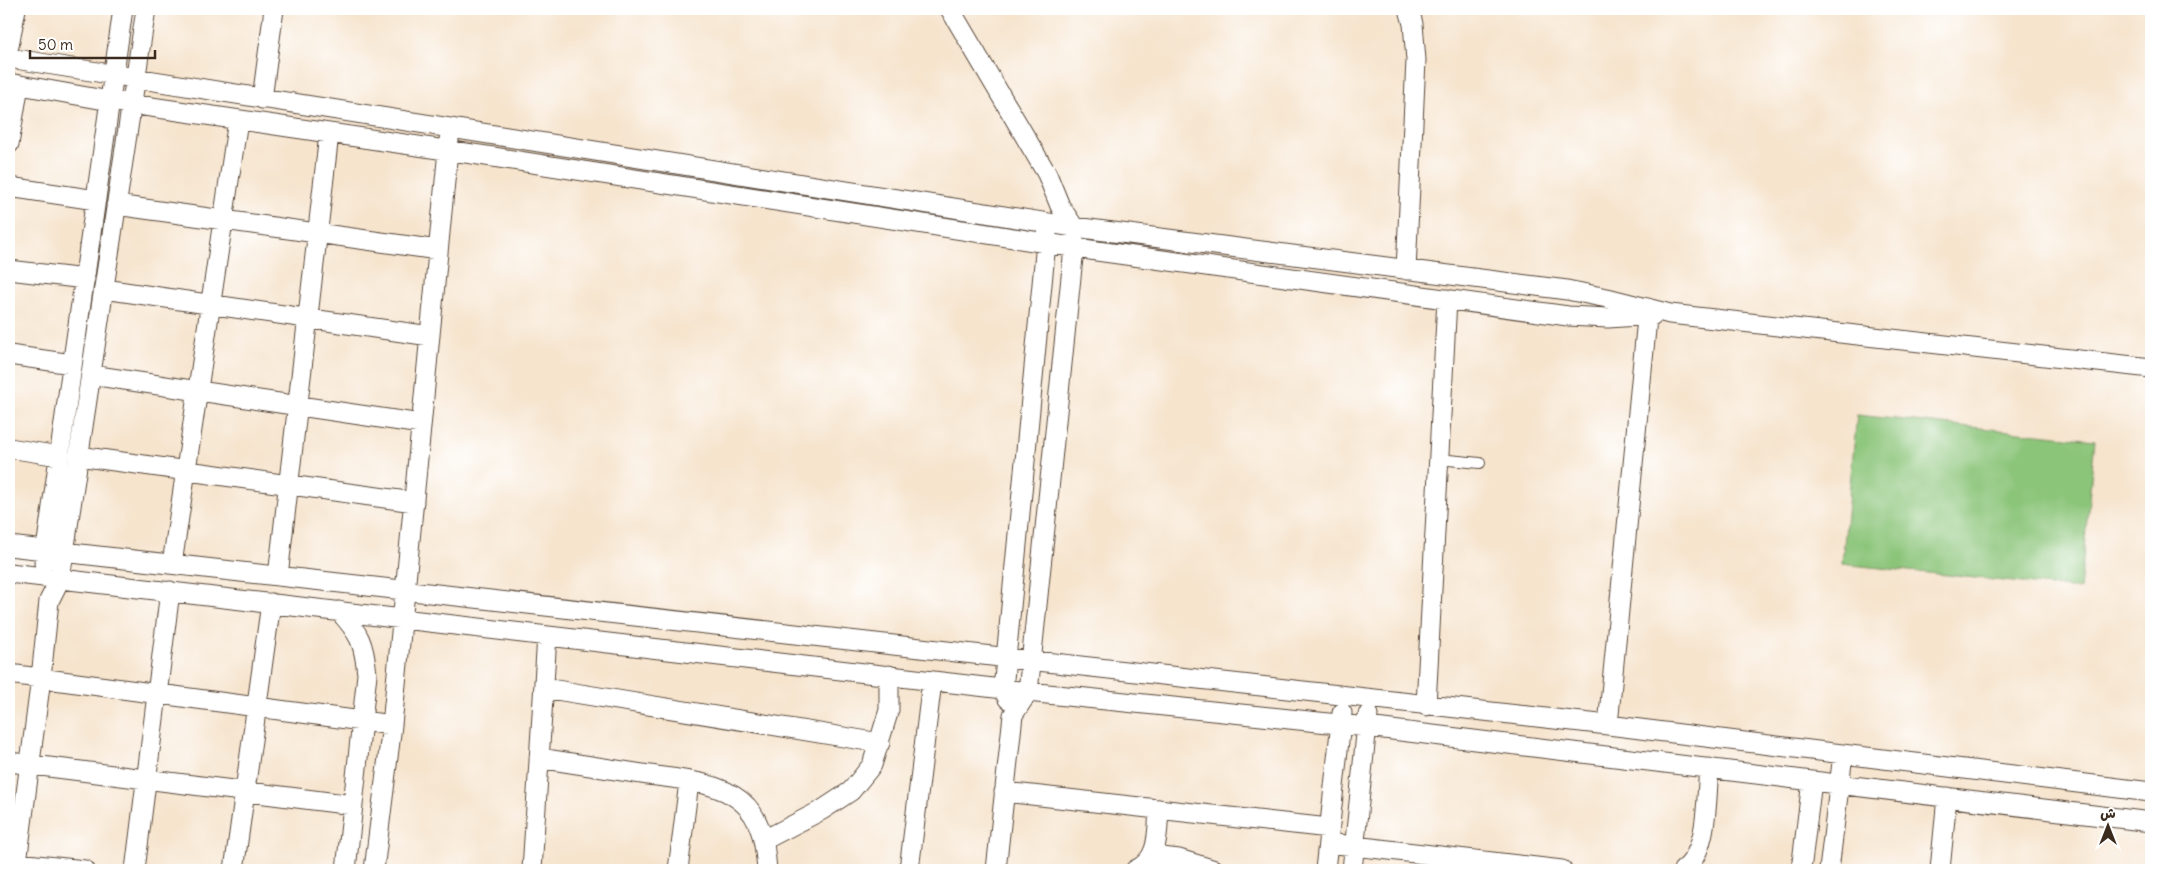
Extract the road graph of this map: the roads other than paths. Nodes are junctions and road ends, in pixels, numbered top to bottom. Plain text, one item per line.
1 (16, 9) edge
2 (123, 9) edge
3 (146, 9) edge
4 (274, 9) edge
5 (950, 9) edge
6 (1409, 9) edge
7 (9, 46) edge
8 (9, 58) edge
9 (114, 75) junction
10 (136, 79) junction
11 (14, 84) edge
12 (262, 99) junction
13 (110, 101) junction
14 (132, 104) junction
15 (238, 120) junction
16 (450, 129) junction
17 (329, 134) junction
18 (9, 144) edge
19 (448, 151) junction
20 (9, 187) edge
21 (96, 200) junction
22 (116, 205) junction
23 (1060, 206) junction
24 (223, 220) junction
25 (1049, 222) junction
26 (1074, 227) junction
27 (318, 233) junction
28 (1046, 243) junction
29 (1074, 248) junction
30 (438, 250) junction
31 (9, 270) edge
32 (1406, 270) junction
33 (85, 279) junction
34 (104, 289) junction
35 (1446, 299) junction
36 (210, 304) junction
37 (1648, 312) junction
38 (308, 318) junction
39 (430, 336) junction
40 (9, 356) edge
41 (72, 364) junction
42 (2151, 368) edge
43 (91, 375) junction
44 (198, 391) junction
45 (298, 405) junction
46 (421, 424) junction
47 (9, 448) edge
48 (59, 456) junction
49 (78, 456) junction
50 (1438, 459) junction
51 (1480, 463) dead end
52 (186, 470) junction
53 (288, 485) junction
54 (414, 502) junction
55 (9, 546) edge
56 (55, 551) junction
57 (172, 564) junction
58 (9, 572) edge
59 (278, 576) junction
60 (51, 578) junction
61 (405, 591) junction
62 (170, 592) junction
63 (271, 603) junction
64 (339, 611) junction
65 (401, 619) junction
66 (547, 636) junction
67 (1006, 659) junction
68 (1031, 662) junction
69 (9, 674) edge
70 (889, 676) junction
71 (41, 678) junction
72 (932, 681) junction
73 (544, 688) junction
74 (1004, 689) junction
75 (1028, 692) junction
76 (157, 694) junction
77 (1344, 697) junction
78 (1370, 700) junction
79 (1426, 706) junction
80 (257, 707) junction
81 (1013, 715) junction
82 (362, 721) junction
83 (1340, 724) junction
84 (392, 726) junction
85 (1608, 726) junction
86 (1367, 727) junction
87 (880, 743) junction
88 (1843, 754) junction
89 (539, 758) junction
90 (9, 762) edge
91 (30, 764) junction
92 (1709, 768) junction
93 (146, 779) junction
94 (1812, 780) junction
95 (689, 782) junction
96 (1839, 784) junction
97 (245, 791) junction
98 (1004, 792) junction
99 (2151, 792) edge
100 (1947, 797) junction
101 (353, 805) junction
102 (1159, 809) junction
103 (2151, 822) edge
104 (1328, 835) junction
105 (764, 840) junction
106 (1355, 846) junction
107 (16, 856) edge
108 (1153, 856) junction
109 (1477, 865) edge
110 (85, 870) edge
111 (135, 870) edge
112 (234, 870) edge
113 (346, 870) edge
114 (374, 870) edge
115 (532, 870) edge
116 (678, 870) edge
117 (767, 870) edge
118 (909, 870) edge
119 (996, 870) edge
120 (1135, 870) edge
121 (1215, 870) edge
122 (1325, 870) edge
123 (1352, 870) edge
124 (1562, 870) edge
125 (1683, 870) edge
126 (1801, 870) edge
127 (1829, 870) edge
128 (1940, 870) edge

1 - 7 street
2 - 9 street
3 - 10 street
4 - 12 street
5 - 23 street
6 - 32 street
8 - 9 street
9 - 10 street
9 - 13 street
10 - 12 street
10 - 14 street
11 - 13 street
11 - 18 street
12 - 16 street
13 - 14 street
13 - 21 street
14 - 15 street
14 - 22 street
15 - 17 street
15 - 24 street
16 - 19 street
16 - 25 street
17 - 19 street
17 - 27 street
19 - 28 street
19 - 30 street
20 - 21 street
21 - 33 street
22 - 24 street
22 - 34 street
23 - 25 street
23 - 26 street
24 - 27 street
24 - 36 street
25 - 26 street
25 - 28 street
26 - 29 street
26 - 32 street
27 - 30 street
27 - 38 street
28 - 29 street
28 - 67 street
29 - 35 street
29 - 68 street
30 - 39 street
31 - 33 street
32 - 37 street
33 - 41 street
34 - 36 street
34 - 43 street
35 - 37 street
35 - 50 street
36 - 38 street
36 - 44 street
37 - 42 street
37 - 85 street
38 - 39 street
38 - 45 street
39 - 46 street
40 - 41 street
41 - 48 street
43 - 44 street
43 - 49 street
44 - 45 street
44 - 52 street
45 - 46 street
45 - 53 street
46 - 54 street
47 - 48 street
48 - 56 street
49 - 52 street
49 - 56 street
50 - 51 lane
50 - 79 street
52 - 53 street
52 - 57 street
53 - 54 street
53 - 59 street
54 - 61 street
55 - 56 street
56 - 57 street
56 - 60 street
57 - 59 street
58 - 60 street
59 - 61 street
60 - 62 street
60 - 71 street
61 - 65 street
61 - 67 street
62 - 63 street
62 - 76 street
63 - 64 street
63 - 80 street
64 - 65 street
64 - 82 street
65 - 66 street
65 - 84 street
66 - 70 street
66 - 73 street
67 - 68 street
67 - 74 street
68 - 75 street
68 - 77 street
69 - 71 street
70 - 72 street
70 - 87 street
71 - 76 street
71 - 91 street
72 - 74 street
72 - 118 street
73 - 87 street
73 - 89 street
74 - 75 street
74 - 81 street
75 - 81 street
75 - 83 street
76 - 80 street
76 - 93 street
77 - 78 street
77 - 83 street
78 - 79 street
78 - 86 street
79 - 85 street
80 - 82 street
80 - 97 street
81 - 98 street
82 - 84 street
82 - 101 street
83 - 86 street
83 - 104 street
84 - 114 street
85 - 88 street
86 - 92 street
86 - 106 street
87 - 105 street
88 - 96 street
88 - 99 street
89 - 95 street
89 - 115 street
90 - 91 street
91 - 93 street
91 - 107 street
92 - 94 street
92 - 125 street
93 - 97 street
93 - 111 street
94 - 96 street
94 - 126 street
95 - 105 street
95 - 116 street
96 - 100 street
96 - 127 street
97 - 101 street
97 - 112 street
98 - 102 street
98 - 119 street
100 - 103 street
100 - 128 street
101 - 113 street
102 - 104 street
102 - 108 street
104 - 106 street
104 - 122 street
105 - 117 street
106 - 109 street
106 - 123 street
107 - 110 street
108 - 120 street
108 - 121 street
109 - 124 street

